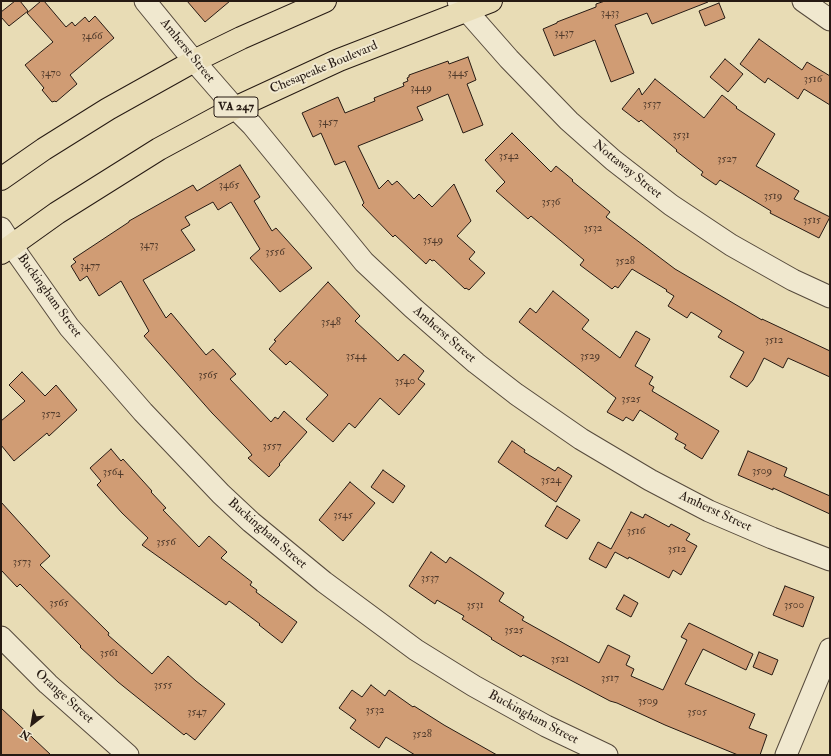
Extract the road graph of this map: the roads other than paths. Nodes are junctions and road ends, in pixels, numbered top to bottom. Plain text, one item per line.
1 (145, 1) edge
2 (325, 1) edge
3 (491, 1) edge
4 (803, 1) edge
5 (462, 6) edge
6 (830, 20) edge
7 (194, 61) junction
8 (235, 108) junction
9 (1, 179) edge
10 (5, 242) edge
11 (830, 297) edge
12 (830, 560) edge
13 (1, 637) edge
14 (830, 649) edge
15 (128, 755) edge
16 (607, 755) edge
17 (786, 755) edge

1 - 7 street, Amherst Street
2 - 7 main road
3 - 5 main road, Chesapeake Boulevard / VA 247
4 - 6 street
5 - 8 main road, Chesapeake Boulevard / VA 247
5 - 11 street, Nottaway Street
7 - 8 street, Amherst Street
7 - 9 main road
8 - 10 main road, Chesapeake Boulevard / VA 247
8 - 12 street, Amherst Street
10 - 16 street, Buckingham Street
13 - 15 street, Orange Street
14 - 17 street

